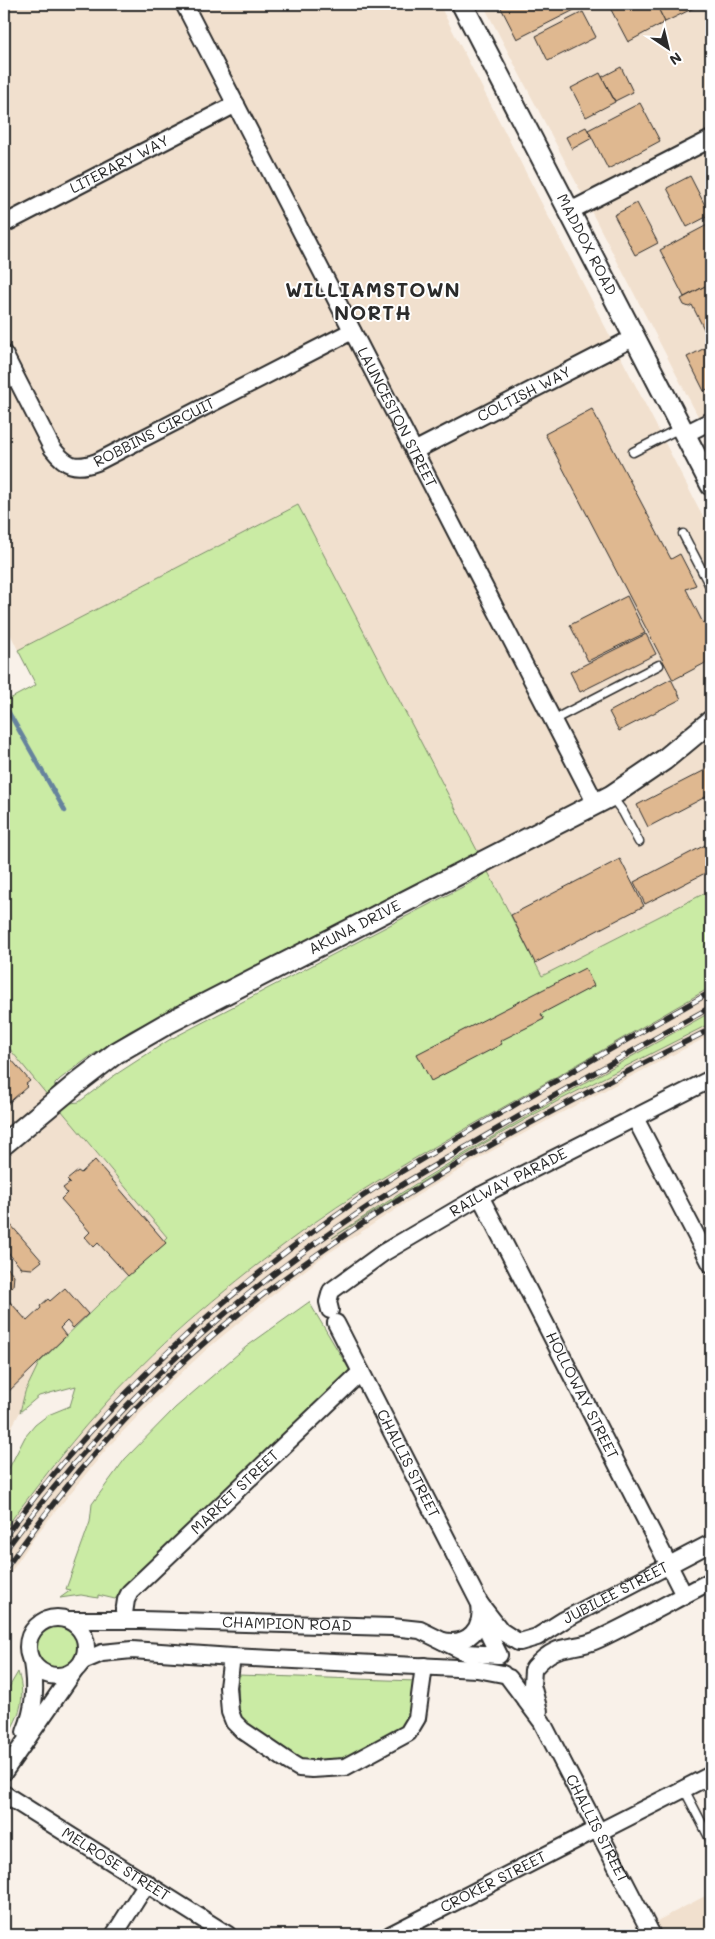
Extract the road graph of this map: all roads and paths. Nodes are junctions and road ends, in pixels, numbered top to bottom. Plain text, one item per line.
1 (184, 4) edge
2 (462, 4) edge
3 (236, 104) junction
4 (711, 139) edge
5 (570, 211) junction
6 (4, 224) edge
7 (352, 331) junction
8 (635, 337) junction
9 (4, 354) edge
10 (711, 420) edge
11 (683, 431) junction
12 (414, 451) junction
13 (633, 452) dead end
14 (711, 485) edge
15 (683, 534) dead end
16 (711, 588) edge
17 (659, 665) dead end
18 (553, 720) junction
19 (711, 721) edge
20 (604, 800) junction
21 (639, 842) dead end
22 (711, 1079) edge
23 (635, 1118) junction
24 (4, 1144) edge
25 (480, 1196) junction
26 (711, 1264) edge
27 (333, 1317) joint
28 (360, 1372) junction
29 (711, 1543) edge
30 (670, 1565) junction
31 (711, 1581) edge
32 (684, 1595) junction
33 (480, 1604) junction
34 (69, 1620) junction
35 (123, 1620) junction
36 (443, 1641) junction
37 (519, 1642) junction
38 (498, 1655) junction
39 (232, 1657) junction
40 (32, 1662) junction
41 (79, 1666) junction
42 (424, 1666) junction
43 (533, 1669) junction
44 (506, 1676) junction
45 (542, 1722) junction
46 (15, 1754) junction
47 (4, 1772) edge
48 (711, 1775) edge
49 (684, 1789) junction
50 (4, 1794) edge
51 (598, 1831) junction
52 (711, 1841) edge
53 (147, 1883) junction
54 (114, 1935) edge
55 (228, 1935) edge
56 (390, 1935) edge
57 (652, 1935) edge

1 - 3 street, LAUNCESTON STREET
2 - 5 street, MADDOX ROAD
3 - 6 street, LITERARY WAY
3 - 7 street, LAUNCESTON STREET
4 - 5 street
5 - 8 street, MADDOX ROAD
7 - 9 street, ROBBINS CIRCUIT
7 - 12 street, LAUNCESTON STREET
8 - 11 street, MADDOX ROAD
8 - 12 street, COLTISH WAY
10 - 11 street
11 - 13 lane
11 - 14 street, MADDOX ROAD
12 - 18 street, LAUNCESTON STREET
15 - 16 lane
17 - 18 lane
18 - 20 street, LAUNCESTON STREET
19 - 20 street, AKUNA DRIVE
20 - 21 lane
20 - 24 street, AKUNA DRIVE
22 - 23 street, RAILWAY PARADE
23 - 25 street, RAILWAY PARADE
23 - 26 street
25 - 27 street, RAILWAY PARADE
25 - 30 street, HOLLOWAY STREET
27 - 28 street, CHALLIS STREET
28 - 33 street, CHALLIS STREET
28 - 35 street, MARKET STREET
29 - 30 street, JUBILEE STREET
30 - 32 street, HOLLOWAY STREET
30 - 37 street, JUBILEE STREET
31 - 32 street, JUBILEE STREET
32 - 43 street, JUBILEE STREET
33 - 36 street
33 - 37 street, CHALLIS STREET
33 - 38 street, CHALLIS STREET
34 - 35 street, CHAMPION ROAD
34 - 40 street
34 - 41 street
35 - 36 street, CHAMPION ROAD
36 - 38 street, CHAMPION ROAD
37 - 38 street
37 - 43 street
38 - 44 street
39 - 41 street
39 - 42 street
39 - 42 street
40 - 41 street
40 - 46 street
41 - 46 street
42 - 44 street
43 - 44 street
43 - 45 street, CHALLIS STREET
44 - 45 street, CHALLIS STREET
45 - 51 street, CHALLIS STREET
46 - 47 street
48 - 49 street, CROKER STREET
49 - 51 street, CROKER STREET
49 - 52 lane
50 - 53 street, MELROSE STREET
51 - 56 street, CROKER STREET
51 - 57 street, CHALLIS STREET
53 - 54 street
53 - 55 street, MELROSE STREET

